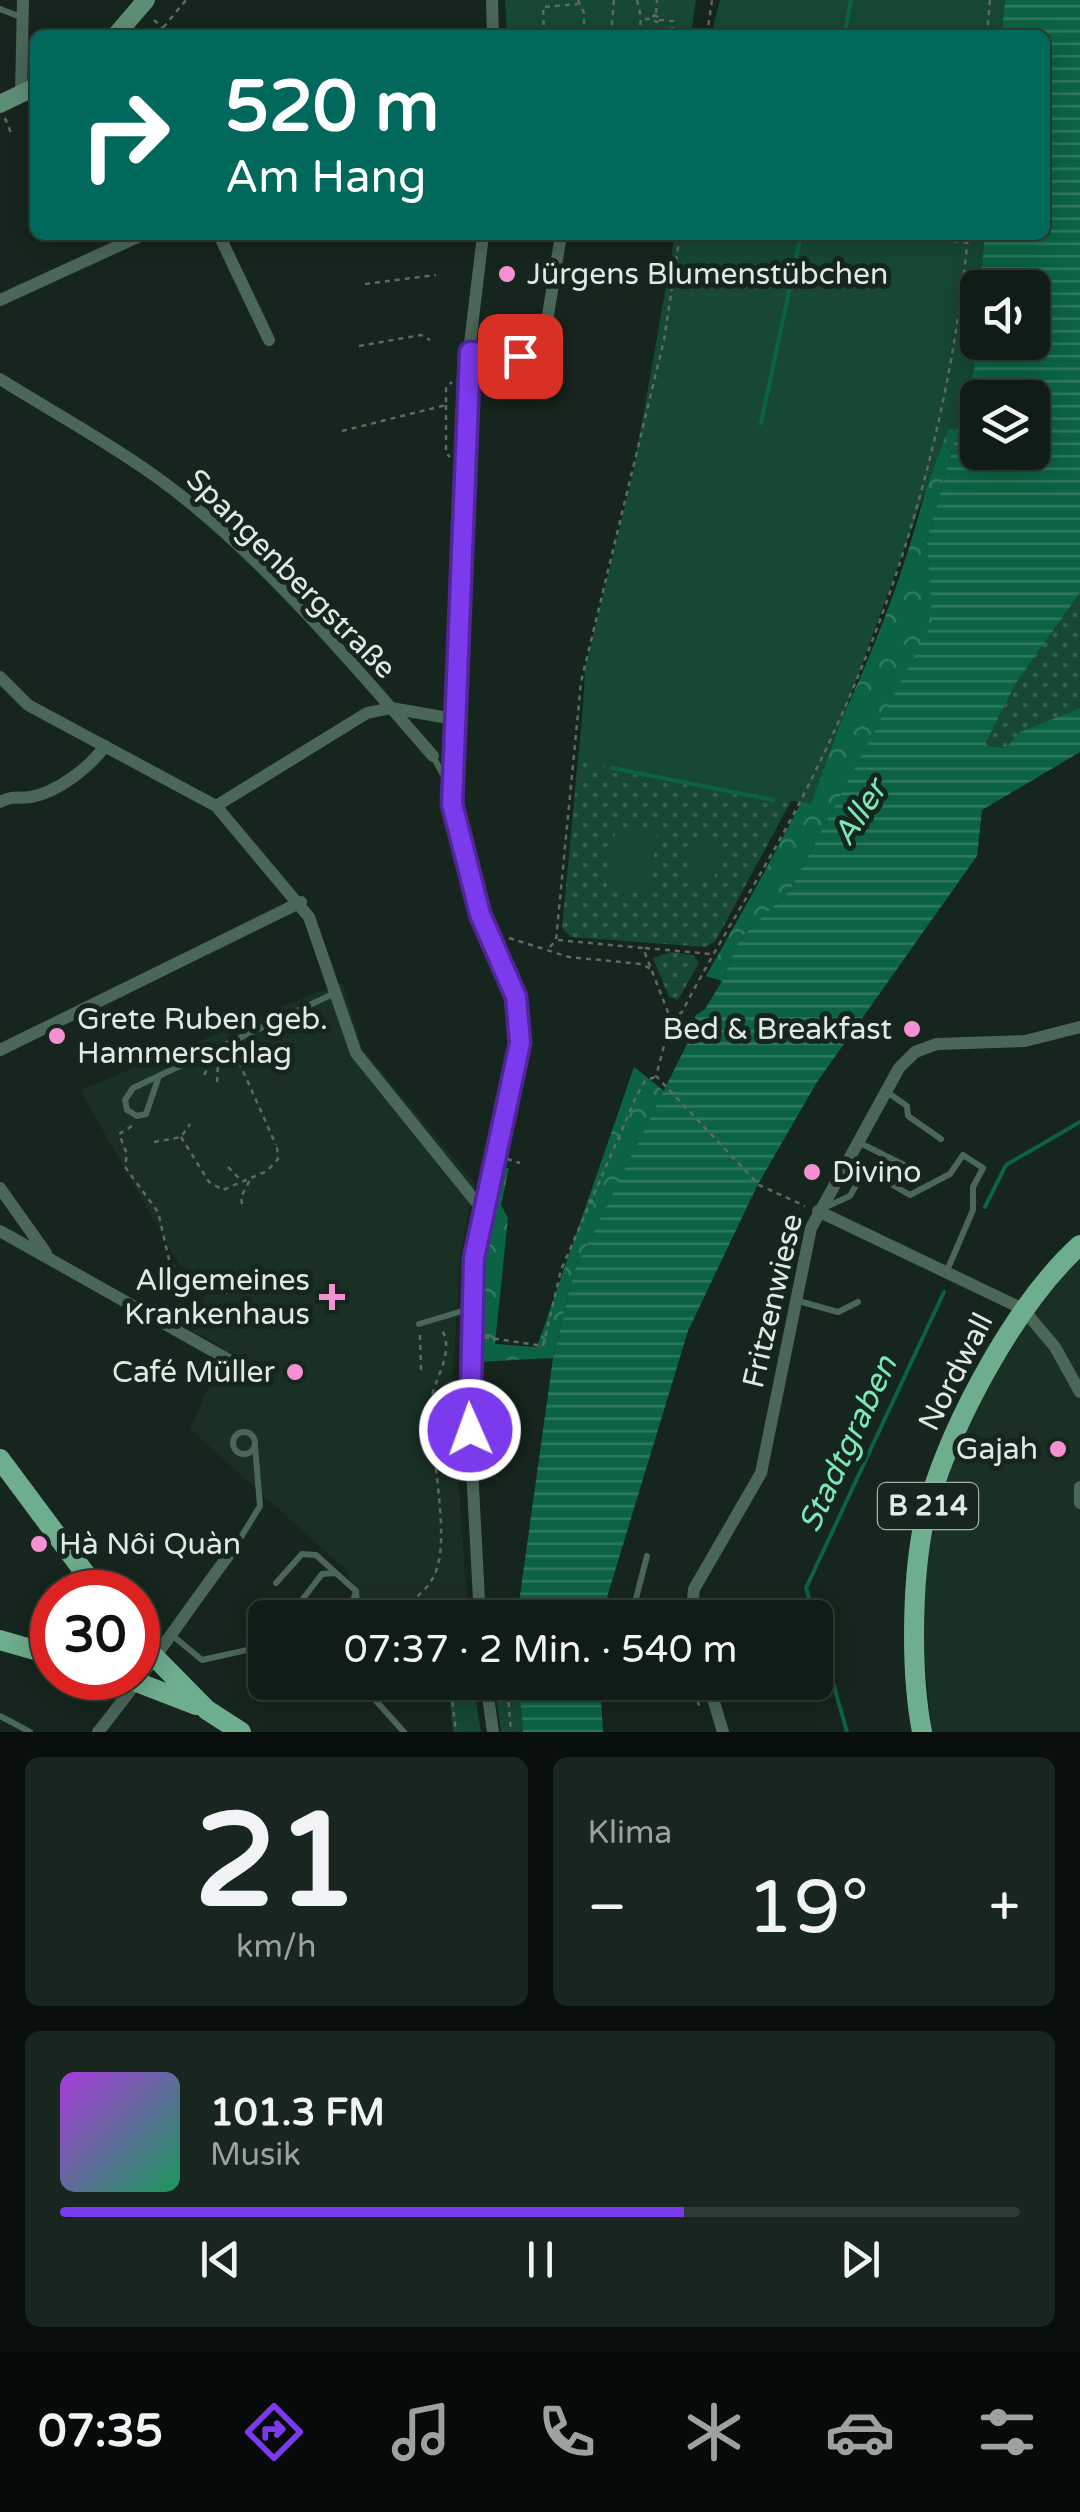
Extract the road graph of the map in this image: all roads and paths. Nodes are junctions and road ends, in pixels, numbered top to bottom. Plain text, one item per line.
1 (22, 0) edge
2 (146, 0) edge
3 (178, 0) edge
4 (492, 0) edge
5 (614, 0) edge
6 (637, 0) edge
7 (657, 0) edge
8 (712, 0) edge
9 (990, 0) edge
10 (538, 1) edge
11 (185, 2) edge
12 (578, 2) edge
13 (543, 7) junction
14 (0, 9) edge
15 (646, 9) dead end
16 (666, 12) dead end
17 (656, 17) junction
18 (22, 18) junction
19 (641, 18) junction
20 (154, 20) dead end
21 (167, 28) junction
22 (120, 30) edge
23 (164, 30) edge
24 (493, 30) edge
25 (544, 30) edge
26 (584, 30) edge
27 (611, 30) edge
28 (640, 30) edge
29 (672, 30) edge
30 (707, 30) edge
31 (987, 30) edge
32 (28, 91) edge
33 (2, 110) edge
34 (10, 132) dead end
35 (131, 240) edge
36 (221, 240) edge
37 (482, 240) edge
38 (560, 240) edge
39 (679, 240) edge
40 (952, 240) edge
41 (967, 242) joint
42 (436, 275) dead end
43 (365, 284) dead end
44 (0, 300) edge
45 (268, 340) dead end
46 (430, 340) dead end
47 (359, 346) dead end
48 (470, 352) junction
49 (469, 378) junction
50 (0, 379) edge
51 (342, 431) dead end
52 (0, 676) edge
53 (391, 708) junction
54 (454, 719) junction
55 (104, 746) junction
56 (433, 756) joint
57 (442, 773) dead end
58 (0, 802) edge
59 (216, 806) junction
60 (301, 902) junction
61 (508, 938) dead end
62 (556, 940) junction
63 (550, 947) junction
64 (643, 948) junction
65 (711, 954) junction
66 (652, 970) junction
67 (333, 994) junction
68 (672, 1020) junction
69 (1080, 1027) edge
70 (0, 1050) edge
71 (211, 1062) dead end
72 (218, 1063) junction
73 (656, 1076) junction
74 (158, 1079) junction
75 (216, 1082) dead end
76 (886, 1092) junction
77 (142, 1122) dead end
78 (190, 1124) dead end
79 (181, 1137) junction
80 (941, 1139) dead end
81 (857, 1141) junction
82 (154, 1142) dead end
83 (496, 1157) junction
84 (520, 1163) dead end
85 (228, 1167) dead end
86 (914, 1170) dead end
87 (250, 1179) junction
88 (242, 1182) junction
89 (0, 1188) edge
90 (242, 1204) dead end
91 (166, 1208) dead end
92 (482, 1208) junction
93 (158, 1212) junction
94 (818, 1212) junction
95 (0, 1231) edge
96 (1080, 1245) edge
97 (51, 1259) junction
98 (194, 1270) dead end
99 (946, 1274) junction
100 (185, 1277) junction
101 (234, 1294) dead end
102 (794, 1299) junction
103 (858, 1302) dead end
104 (1024, 1308) junction
105 (470, 1309) junction
106 (438, 1323) dead end
107 (418, 1324) joint
108 (494, 1339) dead end
109 (236, 1364) dead end
110 (421, 1372) dead end
111 (1080, 1392) edge
112 (254, 1446) junction
113 (244, 1454) junction
114 (0, 1459) edge
115 (256, 1463) junction
116 (1080, 1487) edge
117 (1080, 1504) edge
118 (234, 1548) joint
119 (647, 1556) dead end
120 (83, 1570) edge
121 (336, 1573) junction
122 (276, 1583) dead end
123 (356, 1591) junction
124 (302, 1600) edge
125 (353, 1600) edge
126 (357, 1600) edge
127 (410, 1600) edge
128 (479, 1600) edge
129 (633, 1600) edge
130 (693, 1600) edge
131 (170, 1633) junction
132 (0, 1640) edge
133 (30, 1649) edge
134 (160, 1649) edge
135 (248, 1650) edge
136 (160, 1664) edge
137 (160, 1691) edge
138 (120, 1700) edge
139 (375, 1700) edge
140 (452, 1700) edge
141 (489, 1700) edge
142 (508, 1700) edge
143 (713, 1700) edge
144 (207, 1710) junction
145 (0, 1716) edge
146 (921, 1730) edge
147 (30, 1732) edge
148 (98, 1732) edge
149 (241, 1732) edge
150 (404, 1732) edge
151 (456, 1732) edge
152 (493, 1732) edge
153 (511, 1732) edge
154 (723, 1732) edge

1 - 18 street
2 - 22 street
3 - 11 path
4 - 24 street
5 - 27 path
6 - 19 path
7 - 17 path
8 - 30 path
9 - 31 path
10 - 13 path
11 - 21 path
12 - 13 path
12 - 26 path
13 - 25 path
14 - 18 lane
15 - 17 path
16 - 17 path
17 - 19 path
17 - 29 path
18 - 32 street
19 - 28 path
20 - 21 path
21 - 23 path
32 - 33 street
33 - 34 path
35 - 44 street
36 - 45 street
37 - 48 street
38 - 48 street
39 - 62 path
40 - 41 path
41 - 65 path
42 - 43 path
46 - 47 path
48 - 49 street
49 - 51 path
49 - 54 street
50 - 53 street, Spangenbergstraße
52 - 55 street
53 - 54 street
53 - 56 street, Spangenbergstraße
53 - 59 street
54 - 83 street
55 - 58 street
55 - 59 street
56 - 57 lane
59 - 60 street
60 - 67 street
60 - 70 street
61 - 63 path
62 - 63 path
62 - 64 path
63 - 66 path
64 - 65 path
64 - 66 path
65 - 68 path
66 - 68 path
67 - 74 lane
67 - 92 street
68 - 73 path
69 - 76 street, Fritzenwiese
71 - 72 path
72 - 75 path
72 - 87 path
73 - 94 path
73 - 108 path
74 - 74 lane
76 - 80 lane
76 - 81 street, Fritzenwiese
77 - 93 path
78 - 79 path
79 - 82 path
79 - 88 path
81 - 86 lane
81 - 94 street, Fritzenwiese
83 - 84 path
83 - 92 street
85 - 88 path
87 - 88 path
87 - 90 path
89 - 97 street
91 - 93 path
92 - 105 street
93 - 100 path
94 - 99 street
94 - 99 lane
94 - 102 street, Fritzenwiese
95 - 97 street
96 - 104 main road, Nordwall / B 214
97 - 109 street
98 - 100 path
99 - 104 street
100 - 101 path
102 - 103 lane
102 - 130 street, Fritzenwiese
104 - 111 street
104 - 146 main road, Nordwall / B 214
105 - 107 lane
105 - 128 street
106 - 127 path
107 - 110 path
112 - 113 lane
112 - 113 lane
112 - 115 lane
113 - 115 lane
114 - 120 main road
115 - 118 lane
116 - 117 street
118 - 131 street
119 - 129 lane
121 - 122 lane
121 - 123 lane
121 - 124 lane
123 - 125 lane
123 - 126 lane
131 - 134 street
131 - 135 lane
132 - 133 main road
136 - 144 main road
137 - 144 main road
138 - 148 street
139 - 150 lane
140 - 151 path
141 - 152 street
142 - 153 path
143 - 154 street
144 - 149 main road
145 - 147 lane

